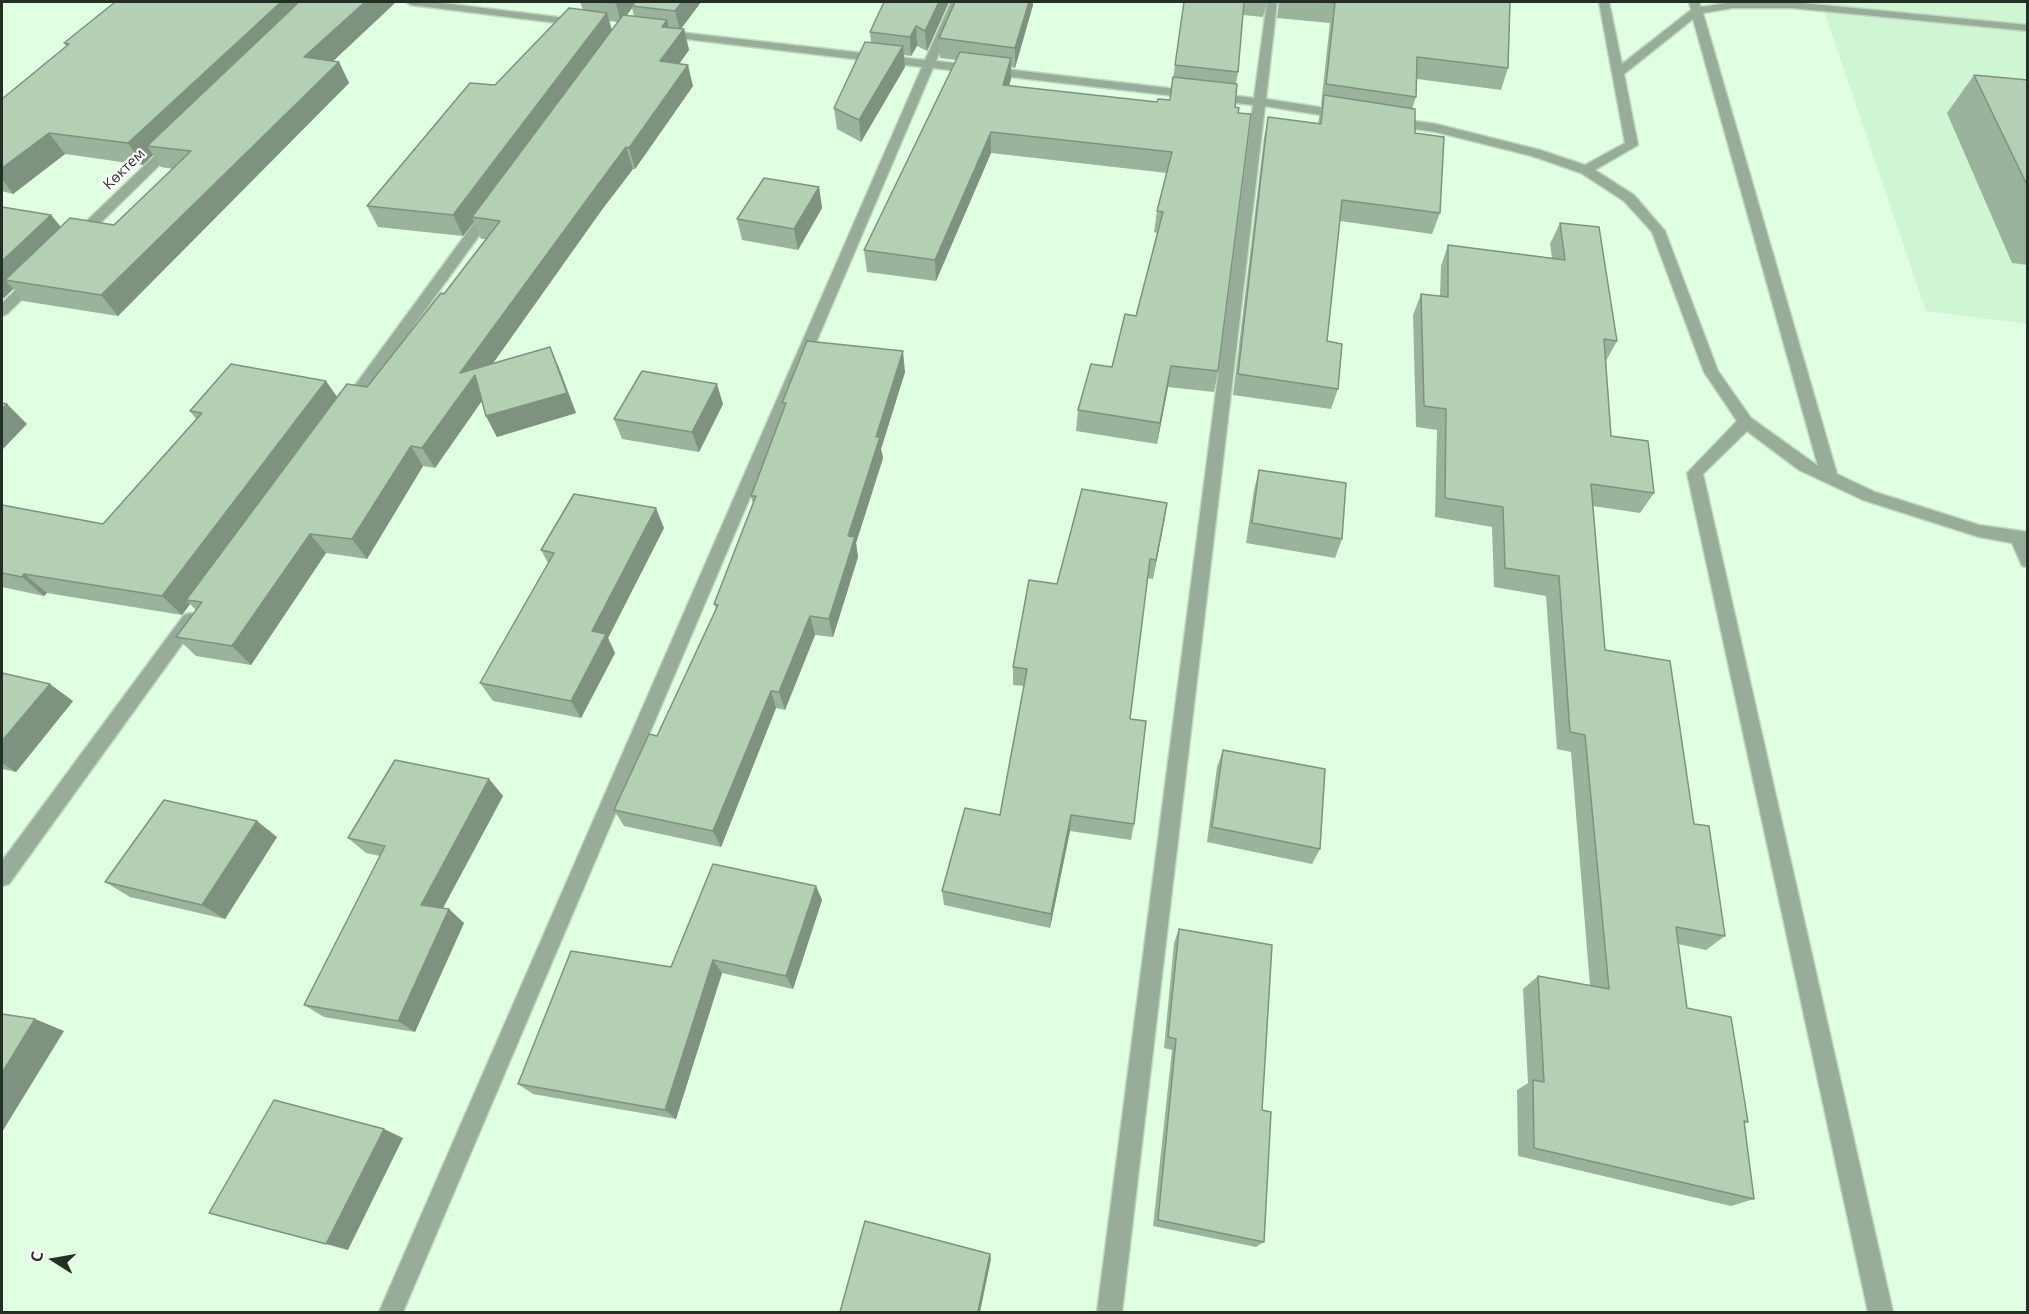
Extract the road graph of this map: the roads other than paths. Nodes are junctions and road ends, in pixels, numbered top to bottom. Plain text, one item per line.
1 (411, 2) edge
2 (956, 2) edge
3 (1272, 2) edge
4 (1604, 2) edge
5 (1696, 7) edge
6 (600, 26) edge
7 (2028, 28) edge
8 (647, 31) edge
9 (929, 64) junction
10 (1618, 74) junction
11 (1260, 102) junction
12 (1354, 116) edge
13 (1377, 120) edge
14 (187, 132) edge
15 (1586, 170) junction
16 (497, 202) edge
17 (69, 246) edge
18 (44, 270) edge
19 (2, 311) edge
20 (1746, 423) junction
21 (334, 424) edge
22 (1830, 478) junction
23 (2023, 538) edge
24 (2028, 561) edge
25 (200, 607) edge
26 (2, 878) edge
27 (391, 1312) edge
28 (1110, 1312) edge
29 (1881, 1312) edge

1 - 6 street
2 - 9 street
3 - 11 street
4 - 10 street
5 - 7 street
5 - 10 street
5 - 22 street
8 - 9 street
9 - 11 street
9 - 27 street
10 - 15 street
11 - 12 street
11 - 28 street
13 - 15 street
14 - 17 street, Көктем
15 - 20 street
16 - 21 street
18 - 19 street
20 - 22 street
20 - 29 street
22 - 23 street
23 - 24 street
25 - 26 street

